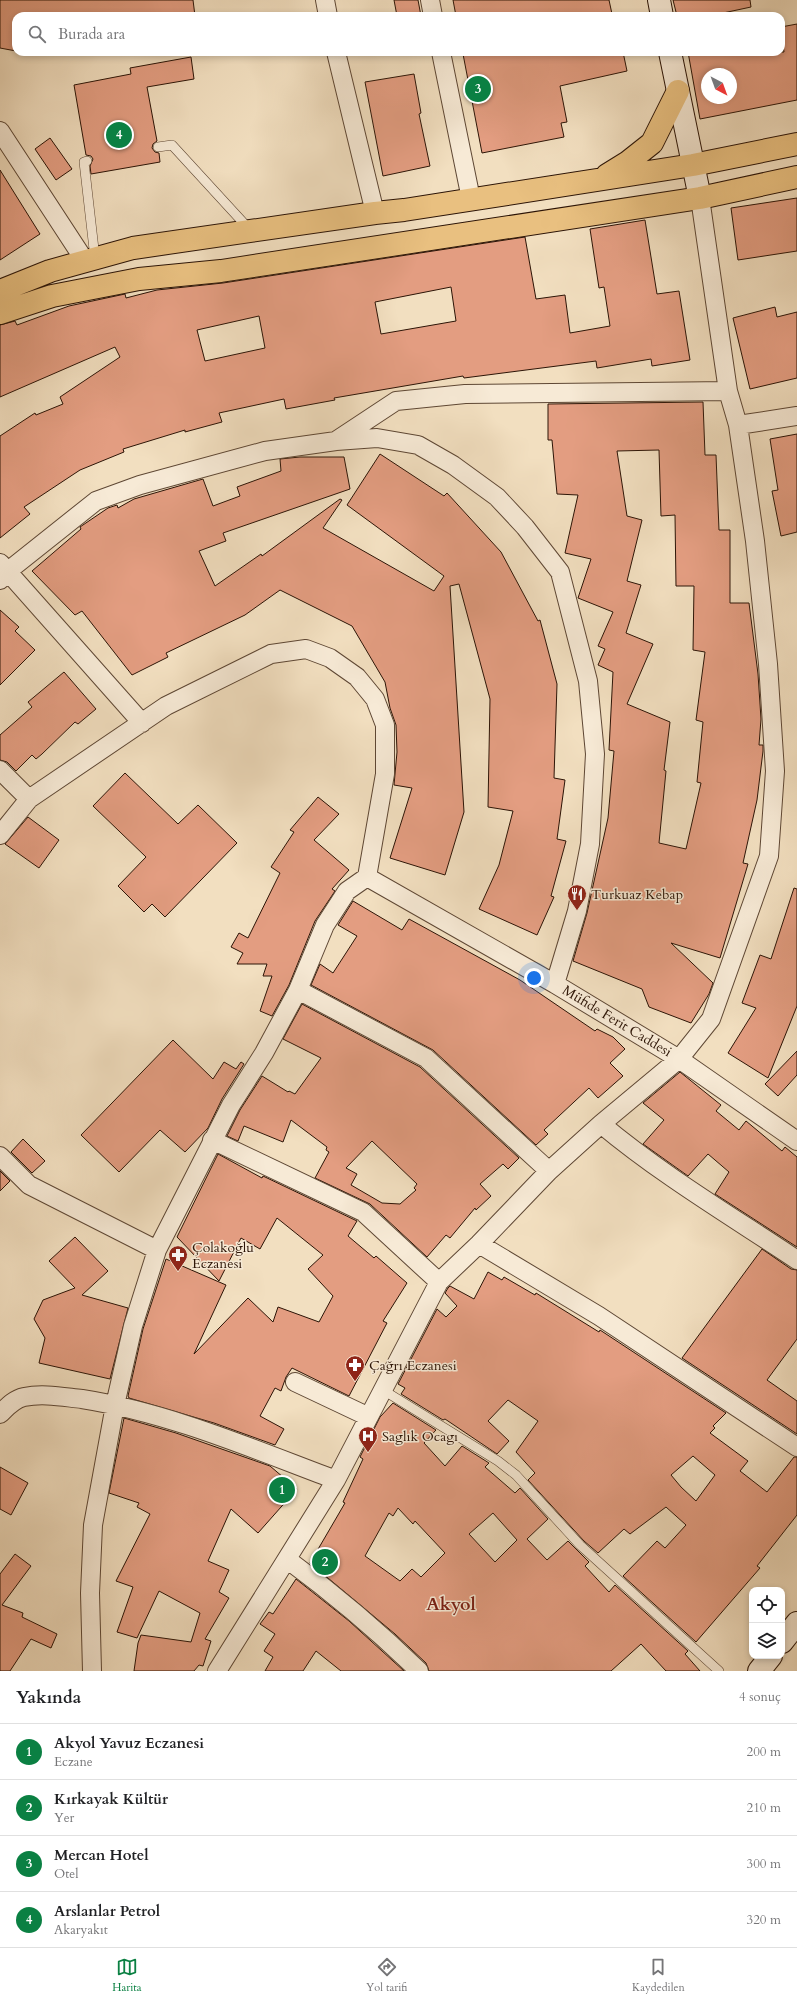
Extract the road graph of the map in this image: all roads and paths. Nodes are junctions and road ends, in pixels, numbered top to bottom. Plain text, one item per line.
1 (325, 0) edge
2 (430, 0) edge
3 (659, 0) edge
4 (327, 12) edge
5 (432, 12) edge
6 (661, 12) edge
7 (337, 56) edge
8 (442, 56) edge
9 (671, 56) edge
10 (678, 91) junction
11 (0, 131) edge
12 (797, 144) edge
13 (158, 147) dead end
14 (87, 161) dead end
15 (693, 165) junction
16 (797, 177) edge
17 (600, 179) junction
18 (700, 198) junction
19 (471, 199) junction
20 (375, 213) junction
21 (250, 231) junction
22 (90, 260) junction
23 (0, 291) edge
24 (0, 313) edge
25 (728, 391) junction
26 (797, 416) edge
27 (738, 425) junction
28 (336, 441) junction
29 (3, 571) edge
30 (142, 722) junction
31 (0, 770) edge
32 (29, 799) junction
33 (0, 836) edge
34 (367, 877) junction
35 (555, 984) junction
36 (298, 990) junction
37 (679, 1059) junction
38 (601, 1124) junction
39 (212, 1140) junction
40 (797, 1141) edge
41 (0, 1156) edge
42 (549, 1170) junction
43 (479, 1244) junction
44 (157, 1250) junction
45 (797, 1260) edge
46 (439, 1282) junction
47 (295, 1382) dead end
48 (383, 1390) junction
49 (115, 1405) junction
50 (0, 1414) edge
51 (369, 1417) junction
52 (797, 1447) edge
53 (336, 1480) junction
54 (288, 1560) junction
55 (797, 1622) edge
56 (785, 1638) edge
57 (769, 1659) edge
58 (92, 1671) edge
59 (217, 1671) edge
60 (419, 1671) edge
61 (719, 1671) edge
62 (759, 1671) edge

1 - 4 street
2 - 5 street
3 - 6 main road
7 - 20 street
8 - 19 street
9 - 10 main road
10 - 15 main road
10 - 17 main road
11 - 22 street
12 - 15 main road
13 - 21 lane
14 - 22 lane
15 - 17 main road
15 - 18 main road
16 - 18 main road
17 - 19 main road
18 - 24 main road
18 - 25 street
19 - 20 main road
20 - 21 main road
21 - 22 main road
22 - 23 main road
25 - 27 street
25 - 28 street
26 - 27 street
27 - 37 street
28 - 29 street
28 - 35 street
29 - 30 street
30 - 32 street
30 - 34 street
31 - 32 street
32 - 33 street
34 - 35 street, Müfide Ferit Caddesi
34 - 36 street
35 - 37 street, Müfide Ferit Caddesi
36 - 39 street
36 - 42 street
37 - 38 street
37 - 40 street, Müfide Ferit Caddesi
38 - 42 street
38 - 45 street
39 - 44 street
39 - 46 street
41 - 44 street
42 - 43 street
43 - 46 street
43 - 52 street
44 - 49 street
46 - 48 street
47 - 51 street
48 - 51 street
48 - 61 lane
49 - 50 street
49 - 53 street
49 - 58 street
51 - 53 street
53 - 54 street
54 - 59 street
54 - 60 street
55 - 56 main road
57 - 62 main road

